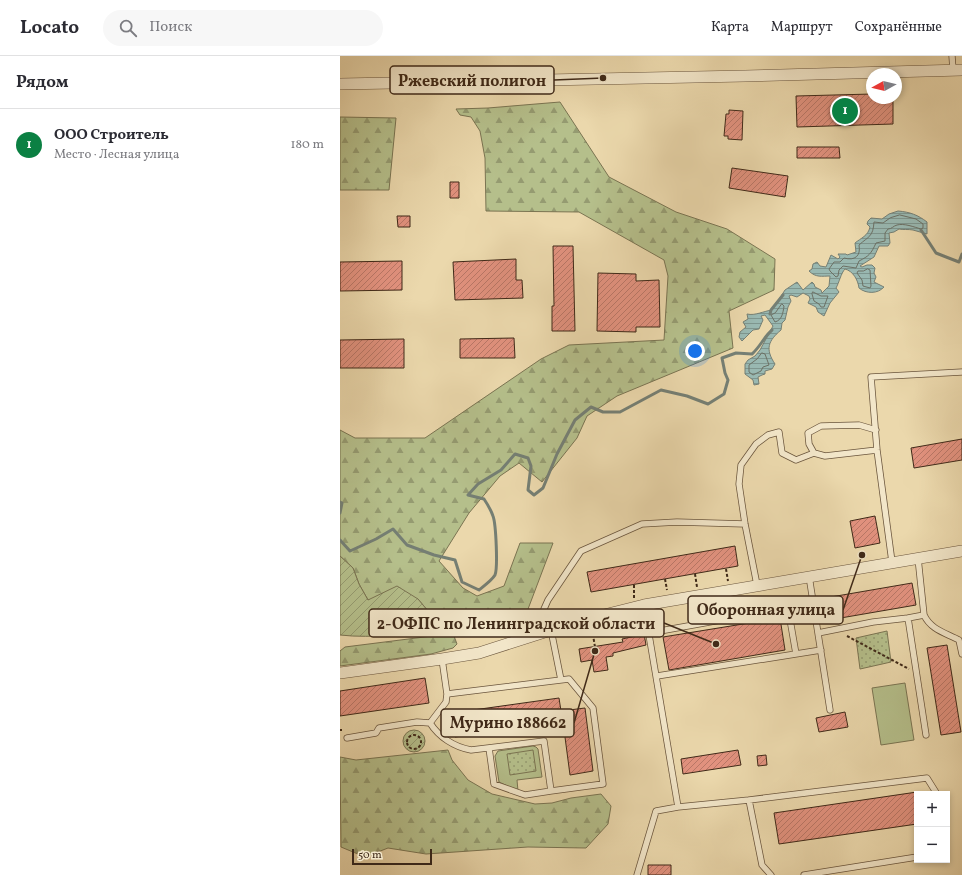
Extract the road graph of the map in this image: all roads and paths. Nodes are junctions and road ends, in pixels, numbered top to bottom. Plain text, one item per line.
1 (952, 56) edge
2 (957, 70) edge
3 (340, 84) edge
4 (962, 372) edge
5 (876, 430) junction
6 (877, 450) junction
7 (814, 453) junction
8 (745, 524) junction
9 (962, 551) edge
10 (918, 558) junction
11 (892, 562) junction
12 (809, 576) junction
13 (634, 585) dead end
14 (757, 585) junction
15 (633, 602) dead end
16 (644, 605) junction
17 (924, 615) junction
18 (908, 618) junction
19 (632, 622) dead end
20 (592, 629) dead end
21 (641, 629) dead end
22 (836, 629) junction
23 (549, 630) junction
24 (660, 631) dead end
25 (818, 633) junction
26 (595, 647) dead end
27 (821, 650) junction
28 (796, 654) junction
29 (962, 654) edge
30 (442, 659) junction
31 (340, 672) edge
32 (917, 673) junction
33 (657, 676) junction
34 (561, 680) junction
35 (447, 694) junction
36 (830, 710) dead end
37 (430, 723) junction
38 (926, 735) dead end
39 (347, 738) dead end
40 (407, 740) joint
41 (489, 748) junction
42 (551, 791) junction
43 (934, 791) edge
44 (749, 800) junction
45 (678, 807) junction
46 (914, 857) edge
47 (637, 875) edge
48 (771, 875) edge
49 (804, 875) edge

1 - 2 lane
2 - 3 street
4 - 5 lane
5 - 6 lane
5 - 7 lane
6 - 7 lane
6 - 11 lane
7 - 8 lane
8 - 14 lane
8 - 23 lane
9 - 10 street
10 - 11 street
10 - 17 lane
11 - 12 street
12 - 14 street
12 - 25 lane
13 - 15 path
14 - 16 street
16 - 23 street
16 - 33 lane
17 - 18 lane
17 - 29 lane
18 - 22 lane
18 - 32 lane
19 - 21 path
20 - 26 path
22 - 25 lane
22 - 32 path
23 - 30 street
23 - 34 lane
24 - 28 lane
25 - 27 lane
27 - 28 lane
27 - 36 lane
28 - 33 lane
30 - 31 street
30 - 35 lane
32 - 38 lane
33 - 45 lane
34 - 35 lane
34 - 42 lane
35 - 37 lane
37 - 39 lane
37 - 41 lane
40 - 40 path
41 - 42 lane
41 - 42 lane
43 - 44 lane
44 - 45 lane
44 - 48 lane
45 - 47 lane
46 - 49 lane

